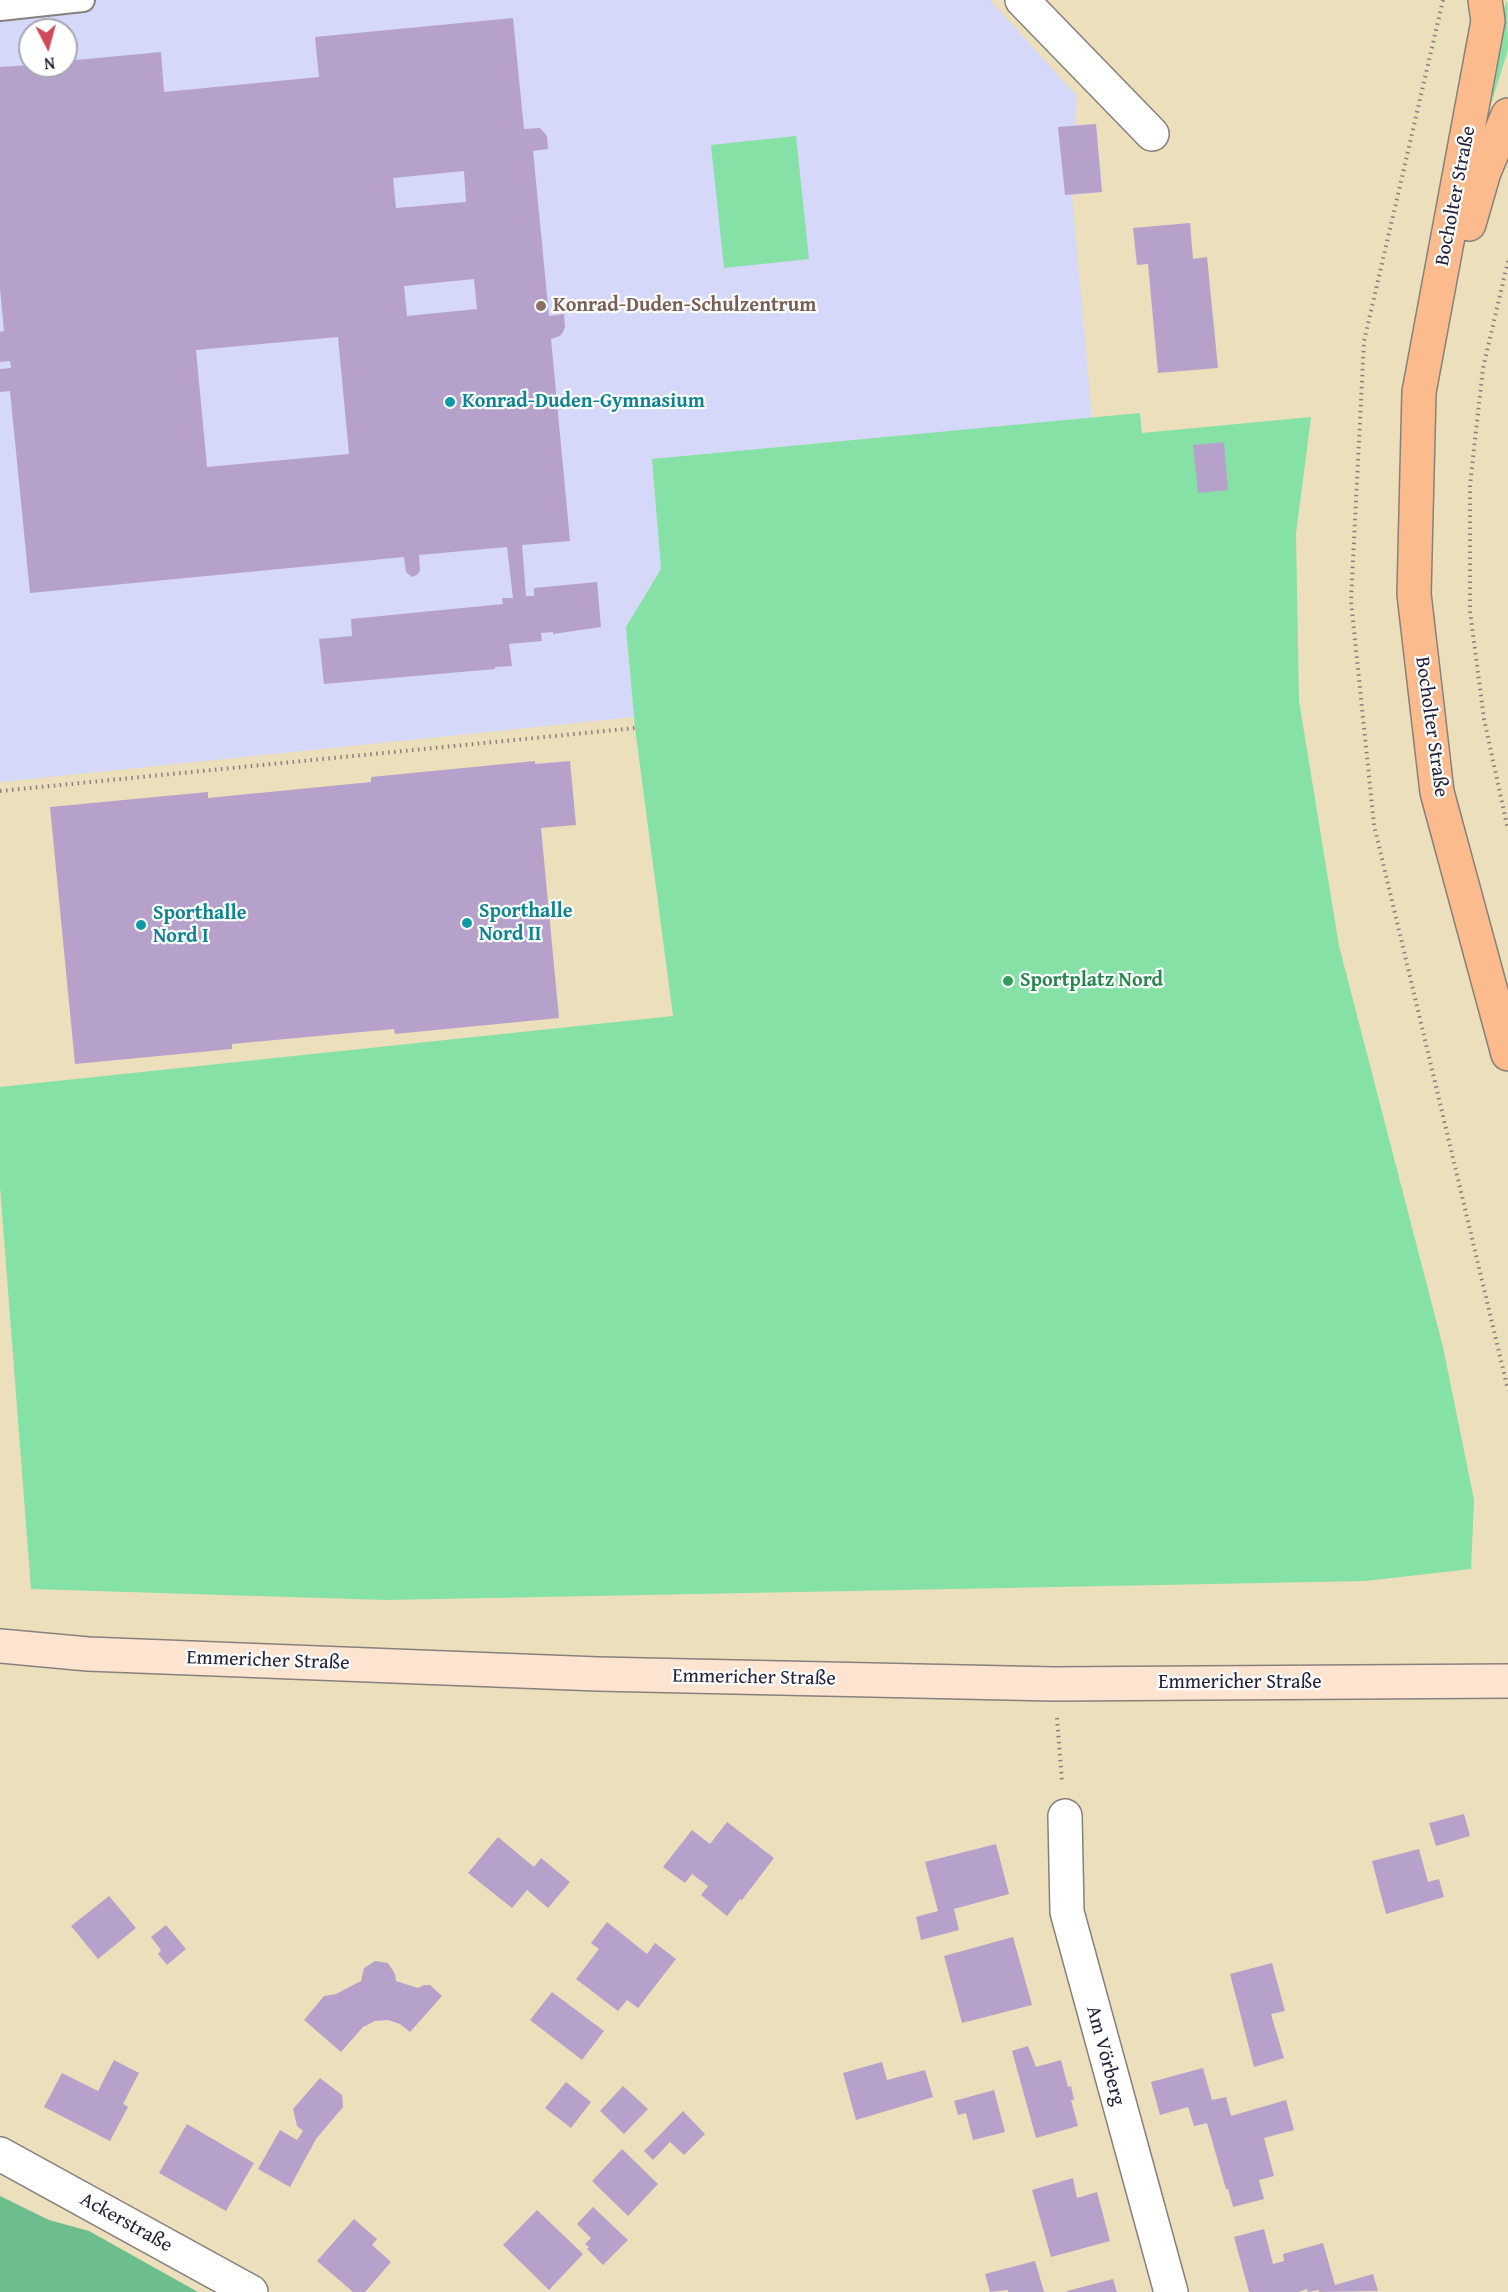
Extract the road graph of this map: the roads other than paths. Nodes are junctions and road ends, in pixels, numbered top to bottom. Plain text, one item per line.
1 (83, 0) edge
2 (1022, 0) edge
3 (1489, 7) edge
4 (0, 9) edge
5 (1508, 115) edge
6 (1152, 134) dead end
7 (1419, 392) junction
8 (1508, 1054) edge
9 (0, 1646) edge
10 (1508, 1681) edge
11 (1065, 1816) road end
12 (0, 2154) edge
13 (251, 2292) edge
14 (1170, 2292) edge

1 - 4 lane
2 - 6 street
3 - 7 main road, Bocholter Straße
5 - 7 main road, Bocholter Straße
7 - 8 main road, Bocholter Straße
9 - 10 main road, Emmericher Straße
11 - 14 street, Am Vörberg
12 - 13 street, Ackerstraße

